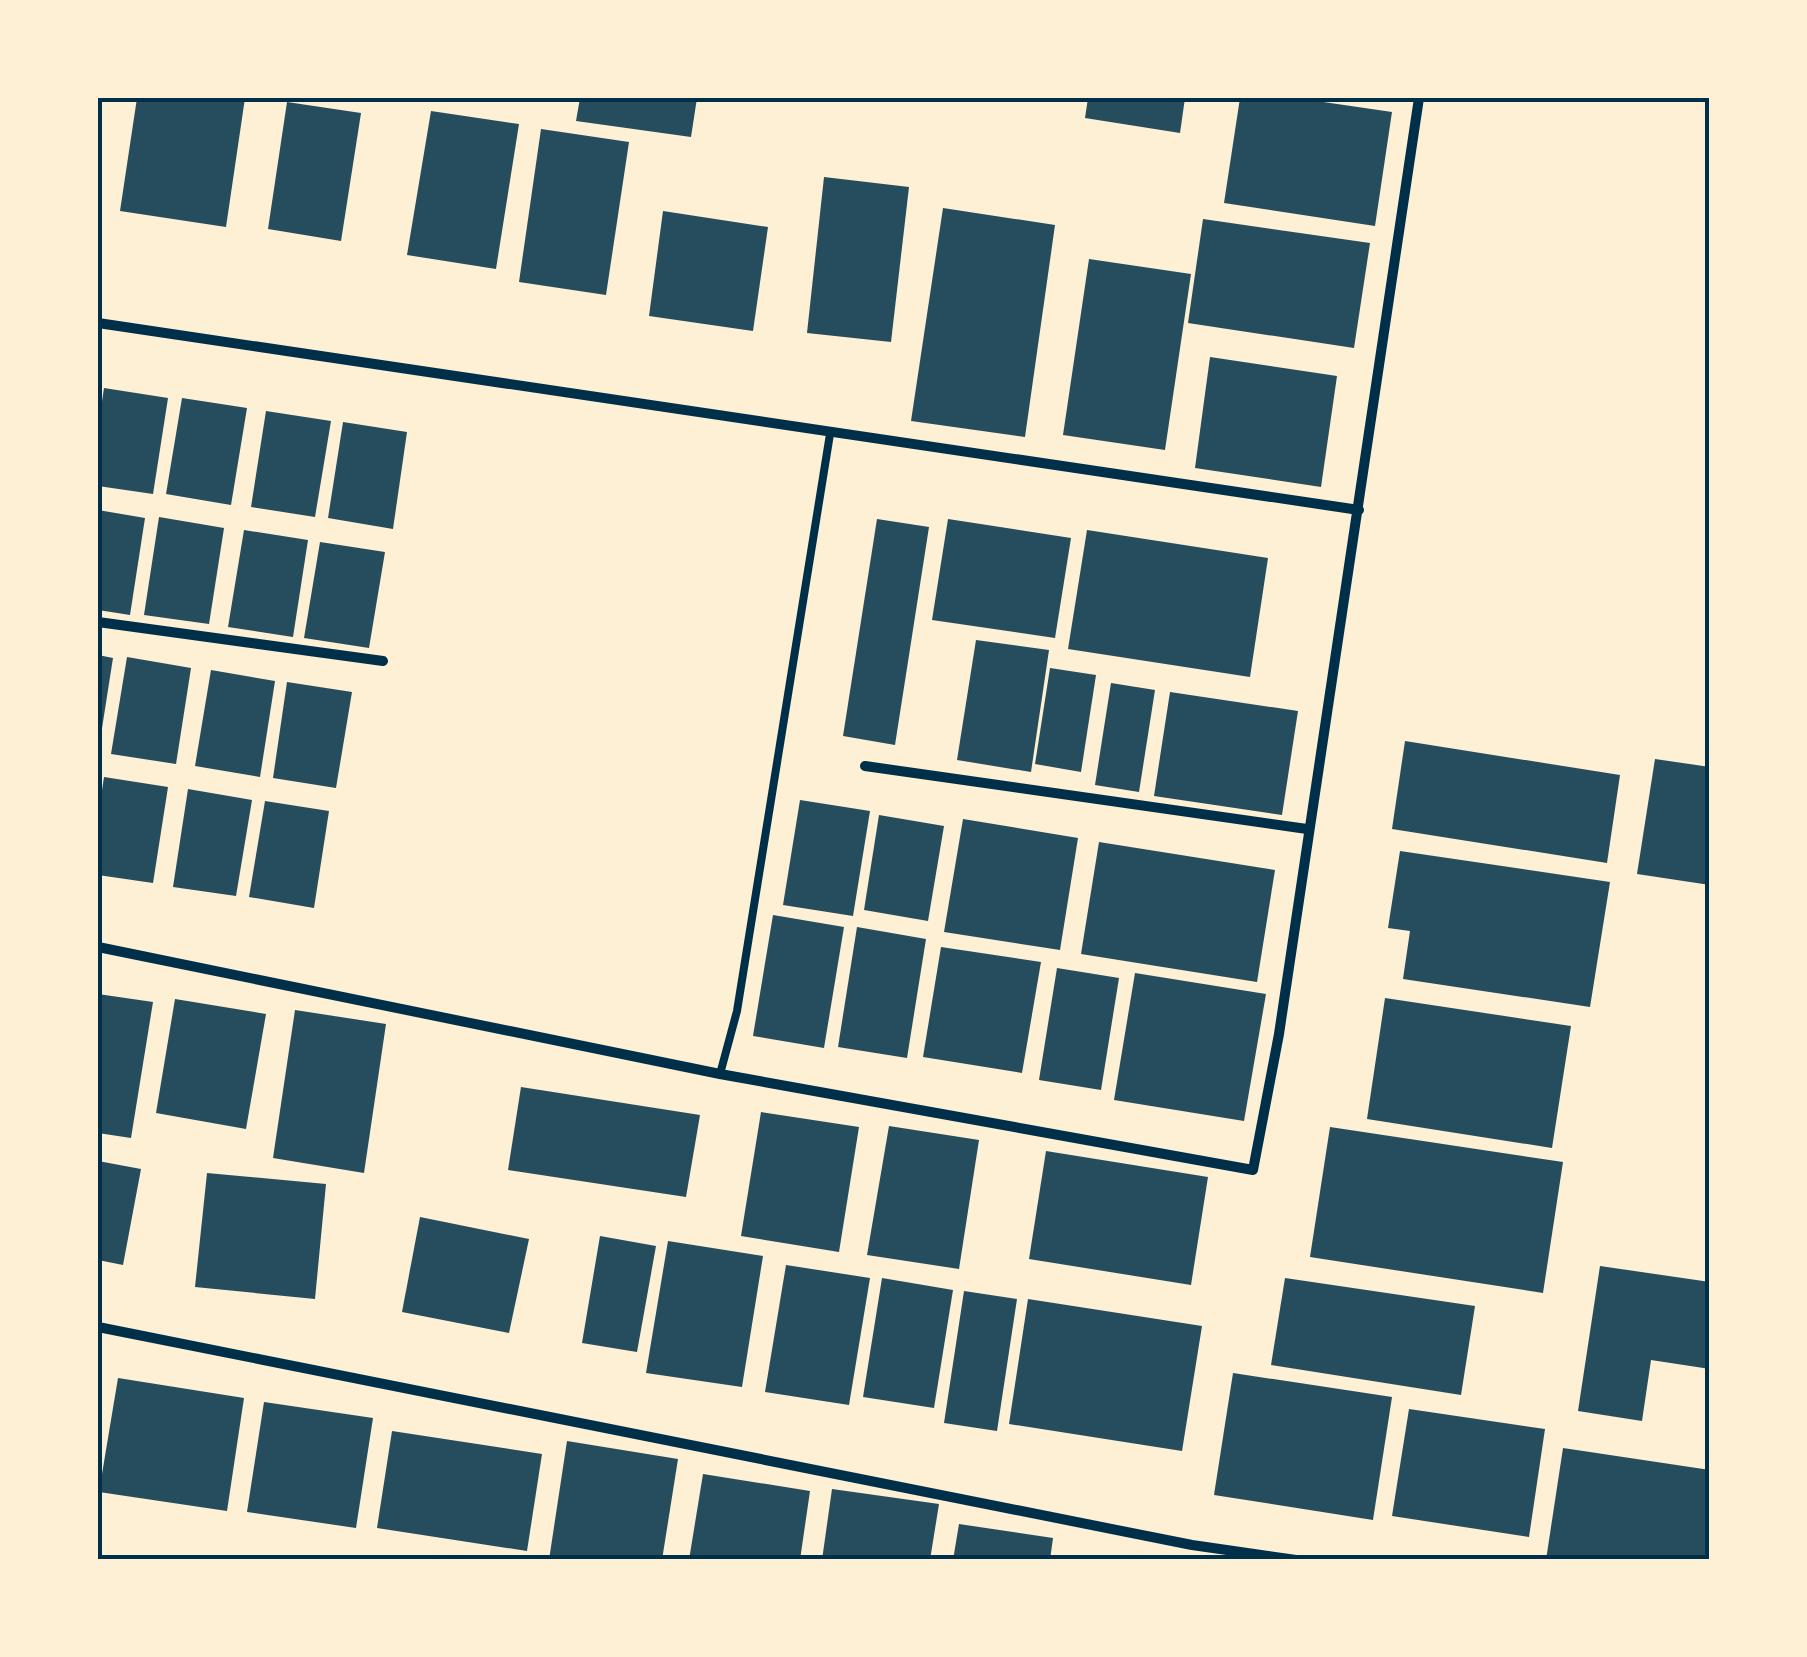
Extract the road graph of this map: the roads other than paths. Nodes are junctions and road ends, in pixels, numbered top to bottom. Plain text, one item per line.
1 (1419, 98) edge
2 (98, 322) edge
3 (830, 434) junction
4 (1359, 510) junction
5 (98, 622) edge
6 (383, 661) dead end
7 (865, 766) dead end
8 (1307, 829) junction
9 (98, 947) edge
10 (720, 1074) junction
11 (98, 1327) edge
12 (1296, 1560) edge

1 - 4 street
2 - 3 street
3 - 4 street
3 - 10 lane
4 - 8 street
5 - 6 street
7 - 8 street
8 - 10 street
9 - 10 street
11 - 12 street

